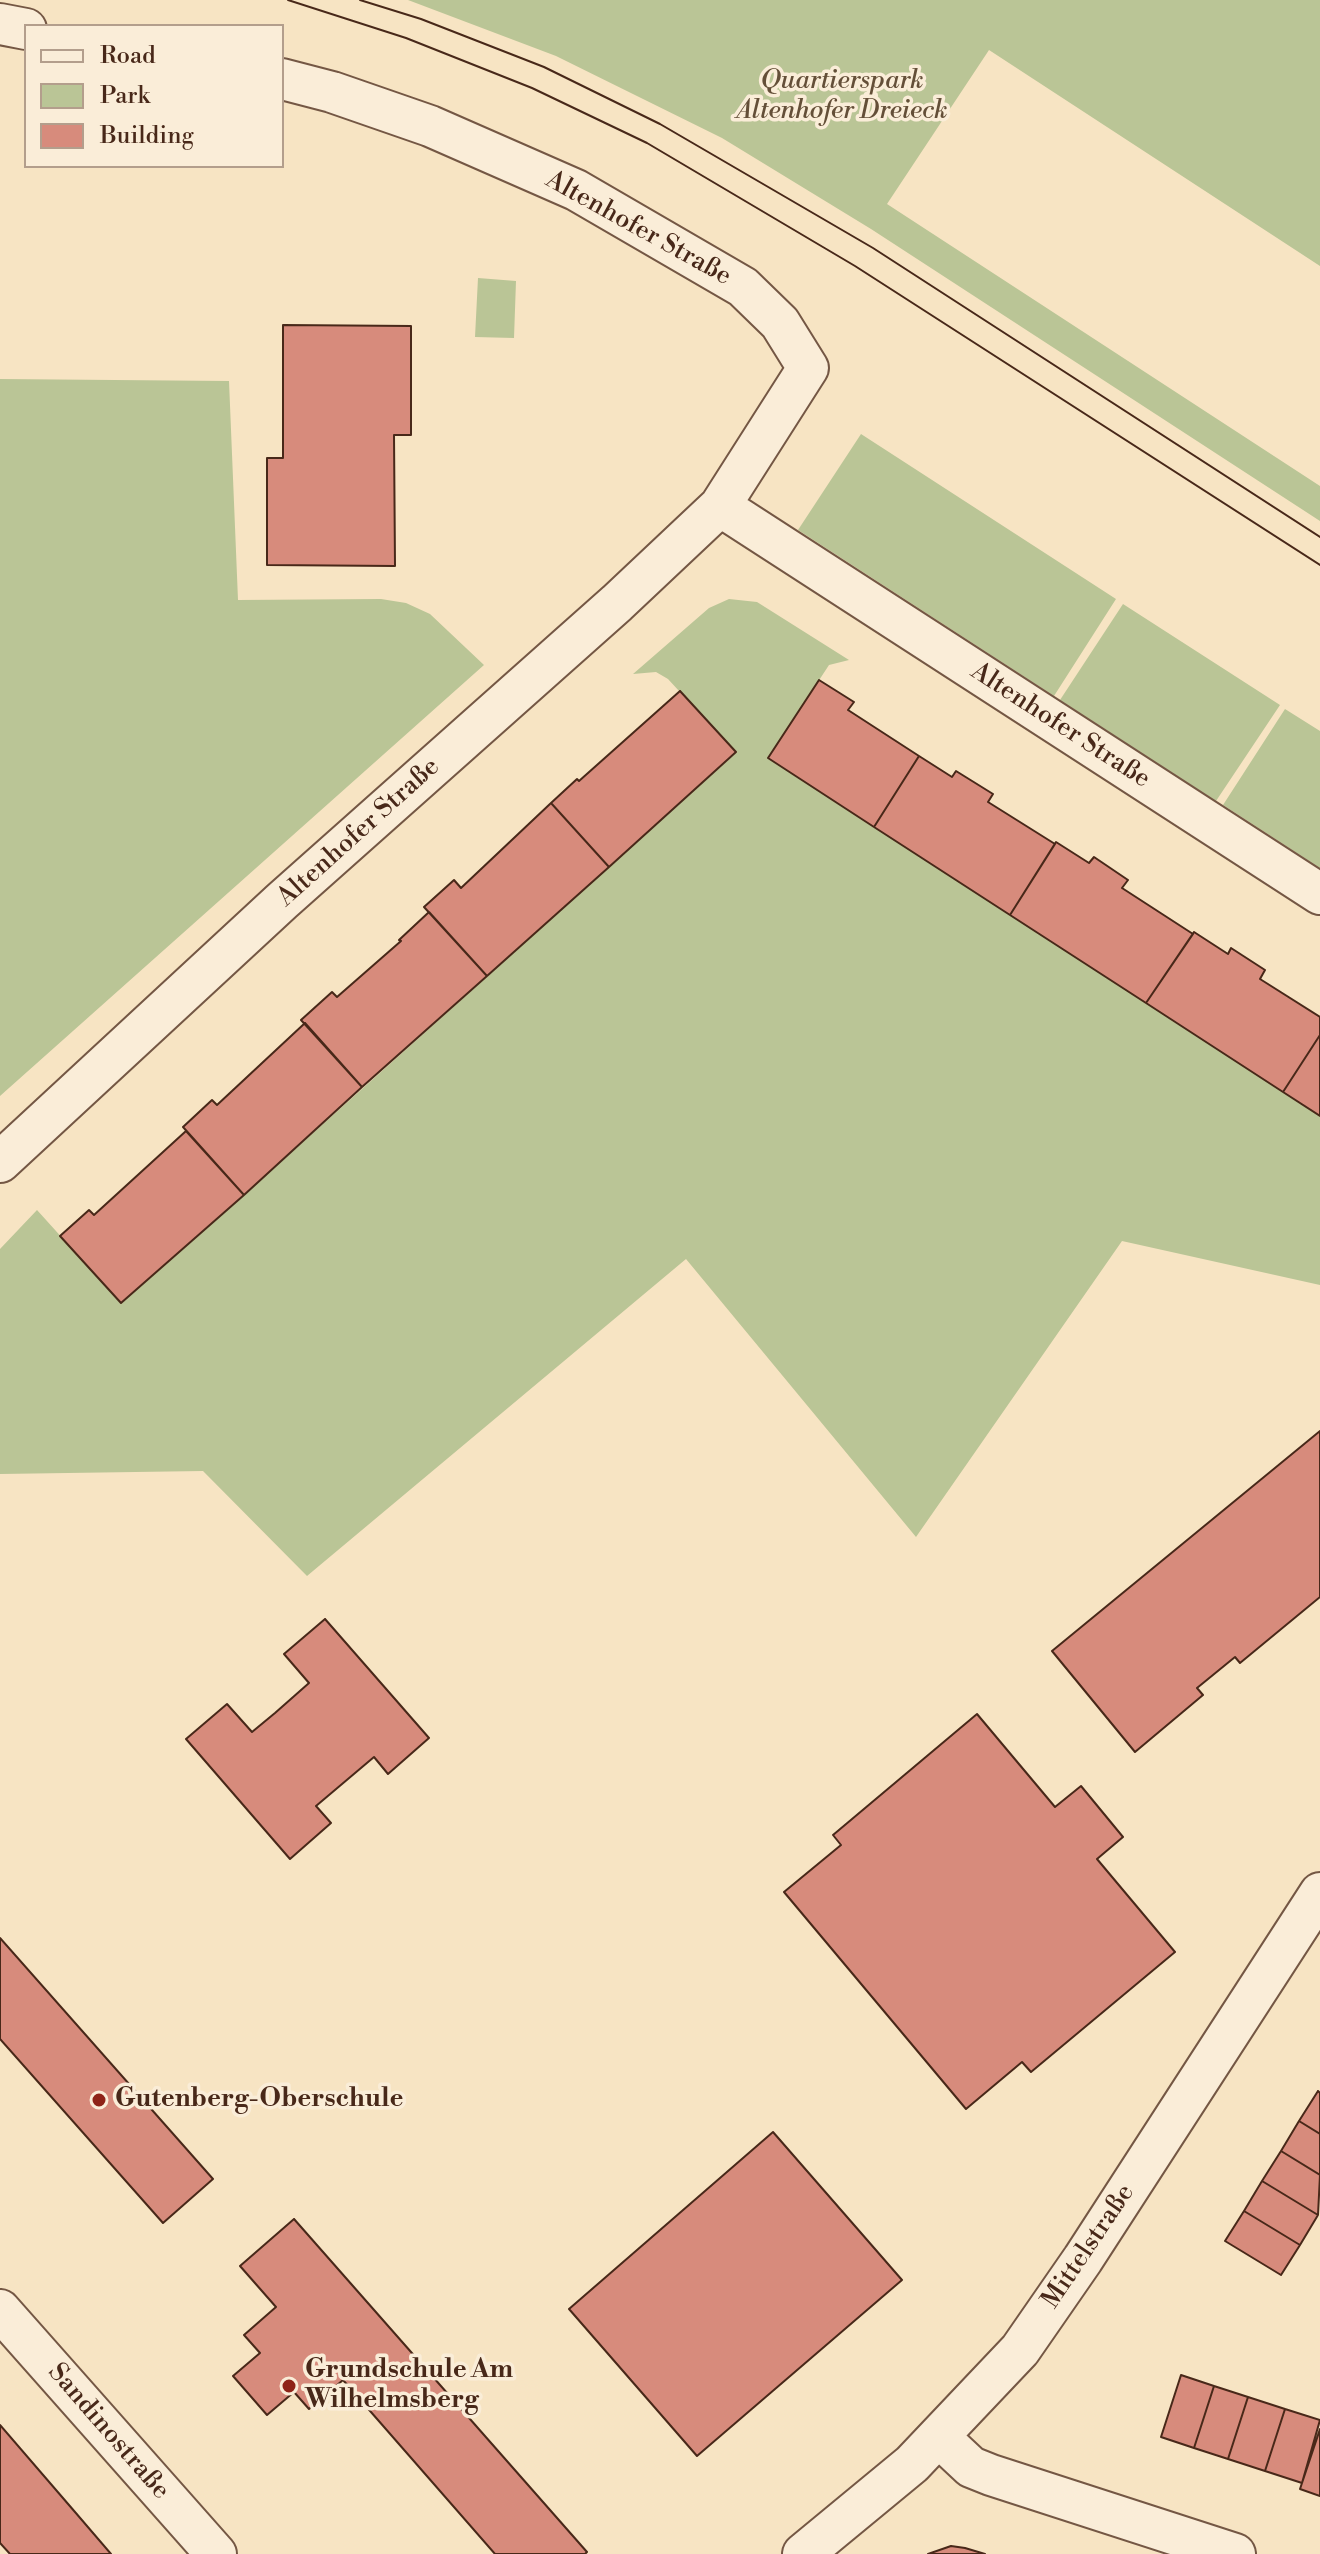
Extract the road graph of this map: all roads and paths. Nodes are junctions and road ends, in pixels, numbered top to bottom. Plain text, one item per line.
1 (0, 24) edge
2 (24, 29) edge
3 (284, 80) edge
4 (720, 506) junction
5 (1320, 894) edge
6 (0, 1162) edge
7 (1320, 1893) edge
8 (0, 2310) edge
9 (939, 2437) junction
10 (216, 2554) edge
11 (803, 2554) edge
12 (1235, 2554) edge

1 - 2 street
3 - 4 street, Altenhofer Straße
4 - 5 street, Altenhofer Straße
4 - 6 street, Altenhofer Straße
7 - 9 street, Mittelstraße
8 - 10 street, Sandinostraße
9 - 11 street, Mittelstraße
9 - 12 street

